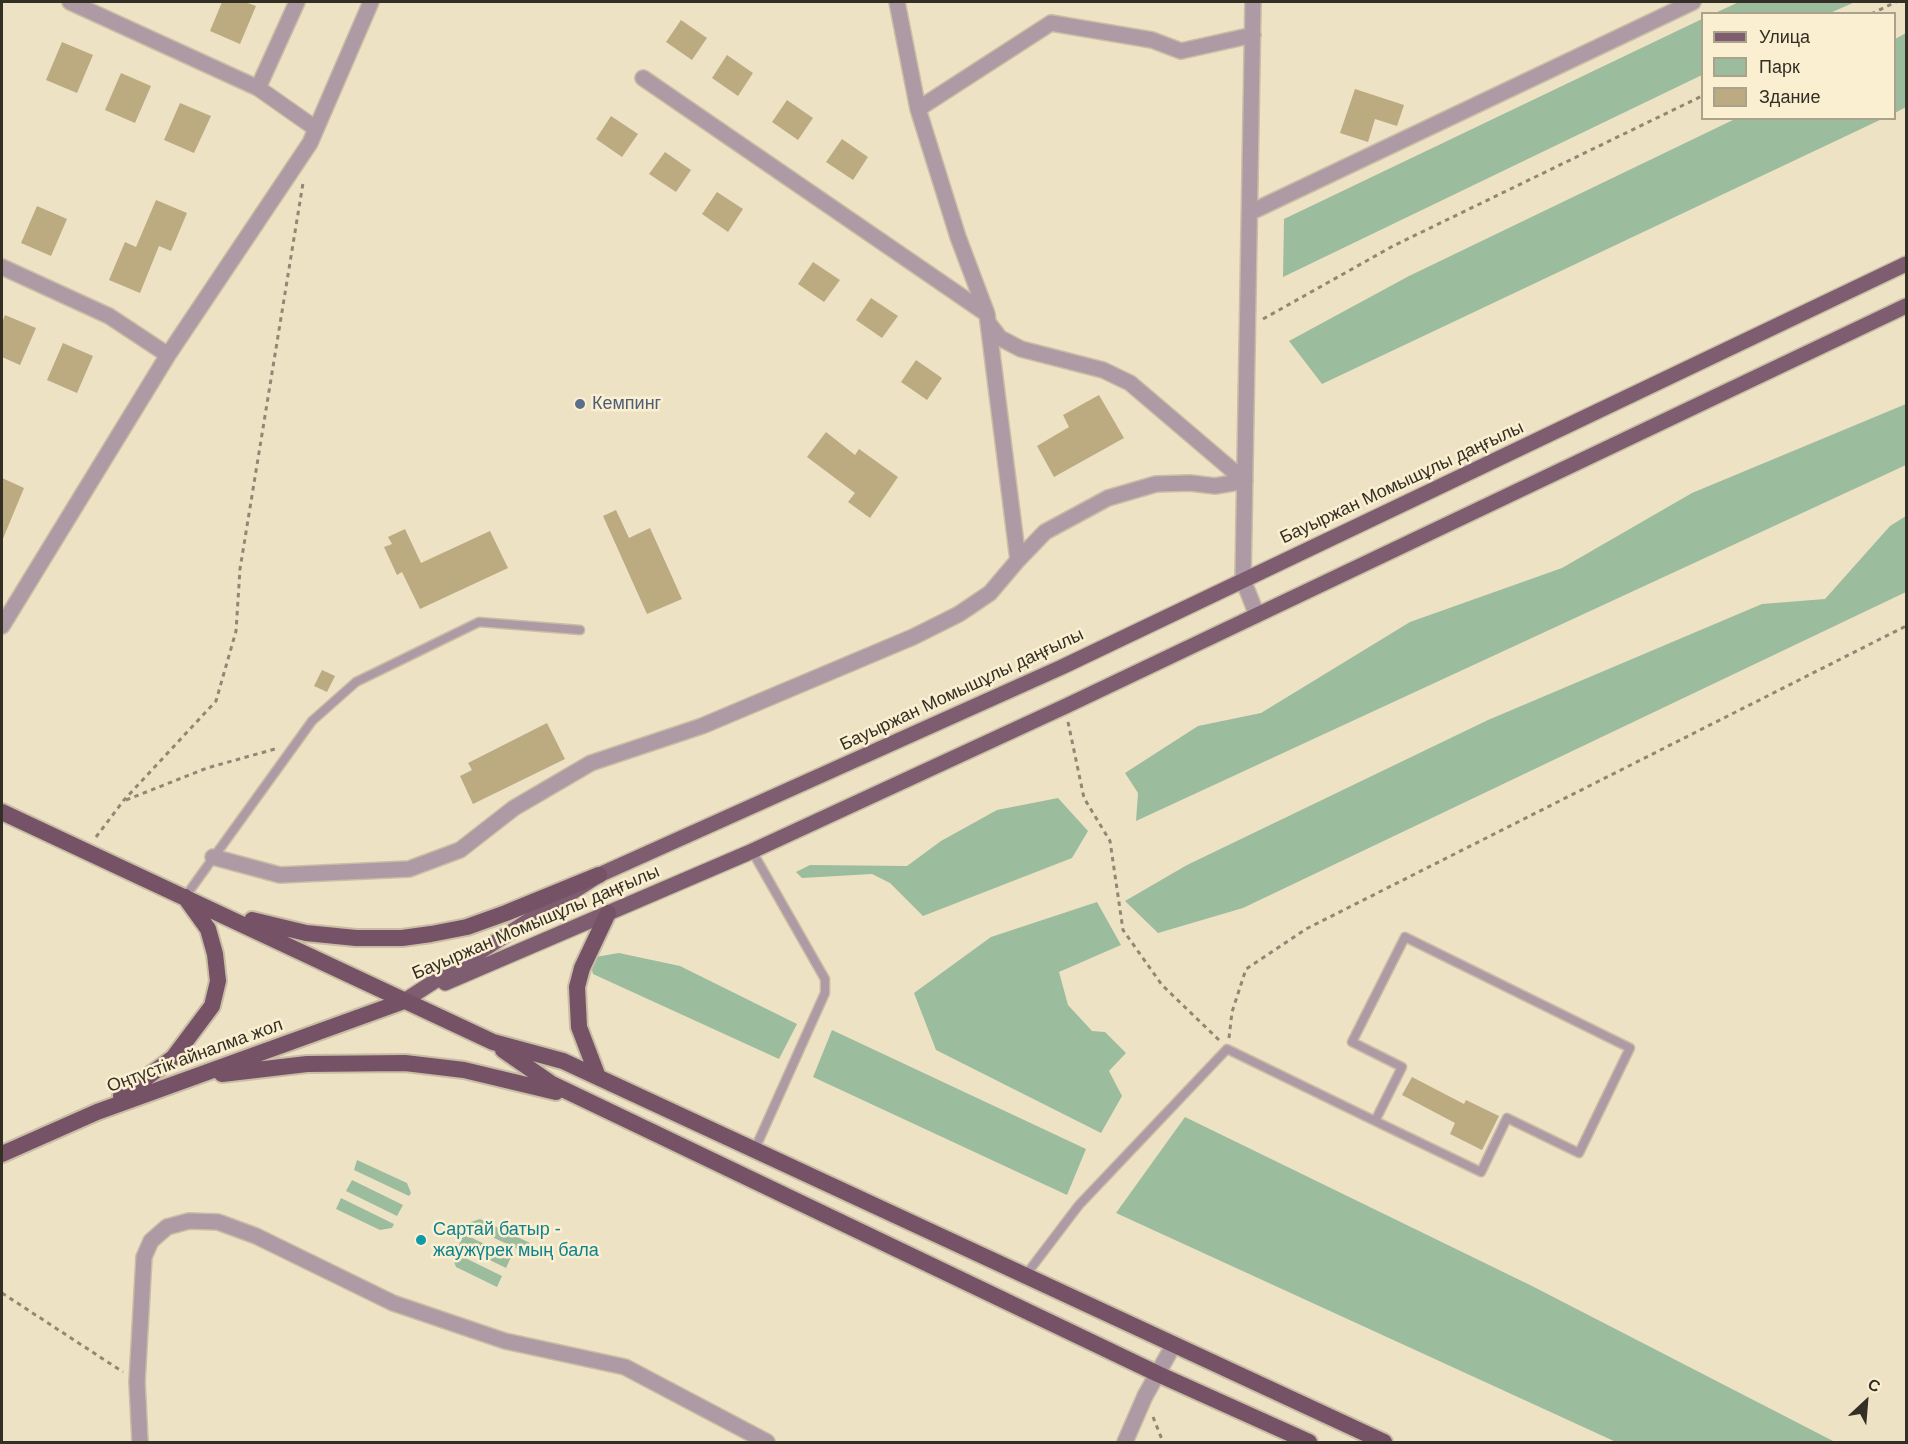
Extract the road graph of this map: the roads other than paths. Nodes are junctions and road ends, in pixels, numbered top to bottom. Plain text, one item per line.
1 (70, 2) edge
2 (297, 2) edge
3 (370, 2) edge
4 (897, 2) edge
5 (1253, 2) edge
6 (1693, 2) edge
7 (1253, 35) junction
8 (643, 78) dead end
9 (258, 88) junction
10 (918, 109) junction
11 (315, 128) junction
12 (1251, 212) junction
13 (1906, 264) edge
14 (2, 267) edge
15 (1906, 306) edge
16 (988, 319) junction
17 (168, 355) junction
18 (1245, 481) junction
19 (1018, 560) junction
20 (1242, 580) junction
21 (1257, 615) junction
22 (2, 626) edge
23 (580, 630) dead end
24 (2, 812) edge
25 (752, 851) junction
26 (213, 857) junction
27 (598, 875) junction
28 (185, 897) junction
29 (608, 913) junction
30 (404, 1001) junction
31 (493, 1042) junction
32 (193, 1077) junction
33 (598, 1077) junction
34 (583, 1099) junction
35 (97, 1112) junction
36 (1376, 1121) junction
37 (754, 1151) junction
38 (2, 1154) edge
39 (1024, 1277) junction
40 (1173, 1346) junction
41 (1158, 1374) junction
42 (140, 1443) edge
43 (767, 1443) edge
44 (1125, 1443) edge
45 (1309, 1443) edge
46 (1384, 1443) edge

1 - 9 street
2 - 9 street
3 - 11 street
4 - 10 street
5 - 7 street
6 - 12 street
7 - 10 street
7 - 12 street
8 - 16 street
9 - 11 street
10 - 16 street
11 - 17 street
12 - 18 street
13 - 20 main road, Бауыржан Момышұлы даңғылы
14 - 17 street
15 - 21 main road, Бауыржан Момышұлы даңғылы
16 - 18 street
16 - 19 street
17 - 22 street
18 - 19 street
18 - 20 street
19 - 26 street
20 - 21 street
20 - 27 main road, Бауыржан Момышұлы даңғылы
21 - 25 main road, Бауыржан Момышұлы даңғылы
23 - 26 lane
24 - 28 highway
25 - 29 main road, Бауыржан Момышұлы даңғылы
25 - 37 lane
26 - 28 lane
27 - 28 highway
27 - 30 main road, Бауыржан Момышұлы даңғылы
28 - 30 highway
28 - 35 highway
29 - 30 main road, Бауыржан Момышұлы даңғылы
29 - 33 highway
30 - 31 highway
30 - 32 highway, Оңтүстік айналма жол
31 - 33 highway
31 - 34 highway
32 - 34 highway
32 - 35 highway, Оңтүстік айналма жол
33 - 37 highway
34 - 41 highway
35 - 38 highway, Оңтүстік айналма жол
36 - 36 lane
36 - 39 lane
37 - 39 highway
39 - 40 highway
40 - 41 street
40 - 46 highway
41 - 44 street
41 - 45 highway
42 - 43 street

